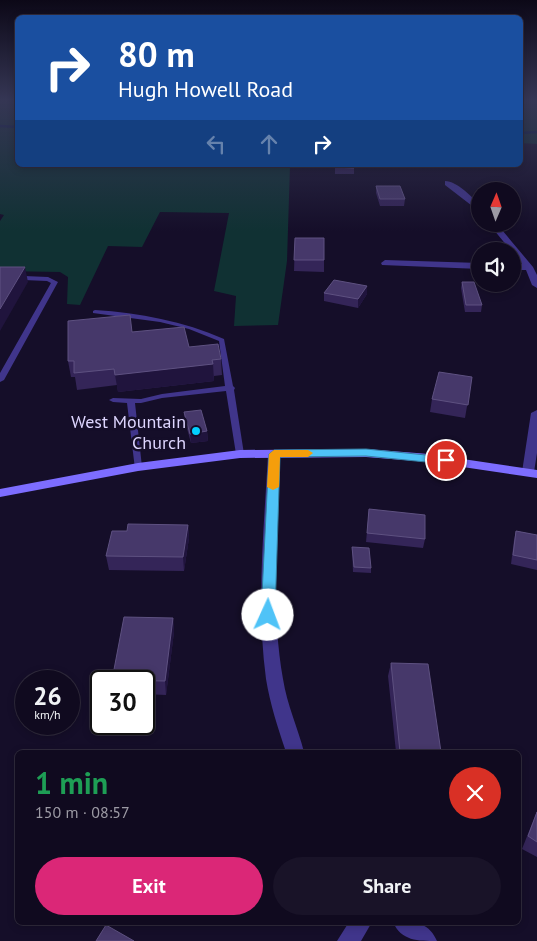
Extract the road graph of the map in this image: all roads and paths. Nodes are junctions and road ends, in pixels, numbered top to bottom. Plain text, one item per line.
1 (448, 184) dead end
2 (471, 199) edge
3 (500, 232) edge
4 (385, 263) dead end
5 (471, 266) edge
6 (521, 266) edge
7 (530, 267) junction
8 (0, 277) edge
9 (537, 285) edge
10 (95, 312) dead end
11 (0, 380) edge
12 (230, 388) junction
13 (113, 400) dead end
14 (131, 401) junction
15 (537, 413) edge
16 (240, 454) junction
17 (274, 454) junction
18 (138, 467) junction
19 (533, 473) edge
20 (0, 493) edge
21 (294, 750) edge
22 (360, 925) edge
23 (406, 925) edge
24 (348, 941) edge
25 (426, 941) edge

1 - 2 street
3 - 7 street
4 - 5 street
6 - 7 street
7 - 9 street
8 - 11 lane
10 - 12 lane
12 - 14 lane
12 - 16 lane
13 - 14 lane
14 - 18 lane
15 - 19 street
16 - 17 main road
16 - 18 main road
17 - 19 main road
17 - 21 street
18 - 20 main road
22 - 24 street
23 - 25 street

